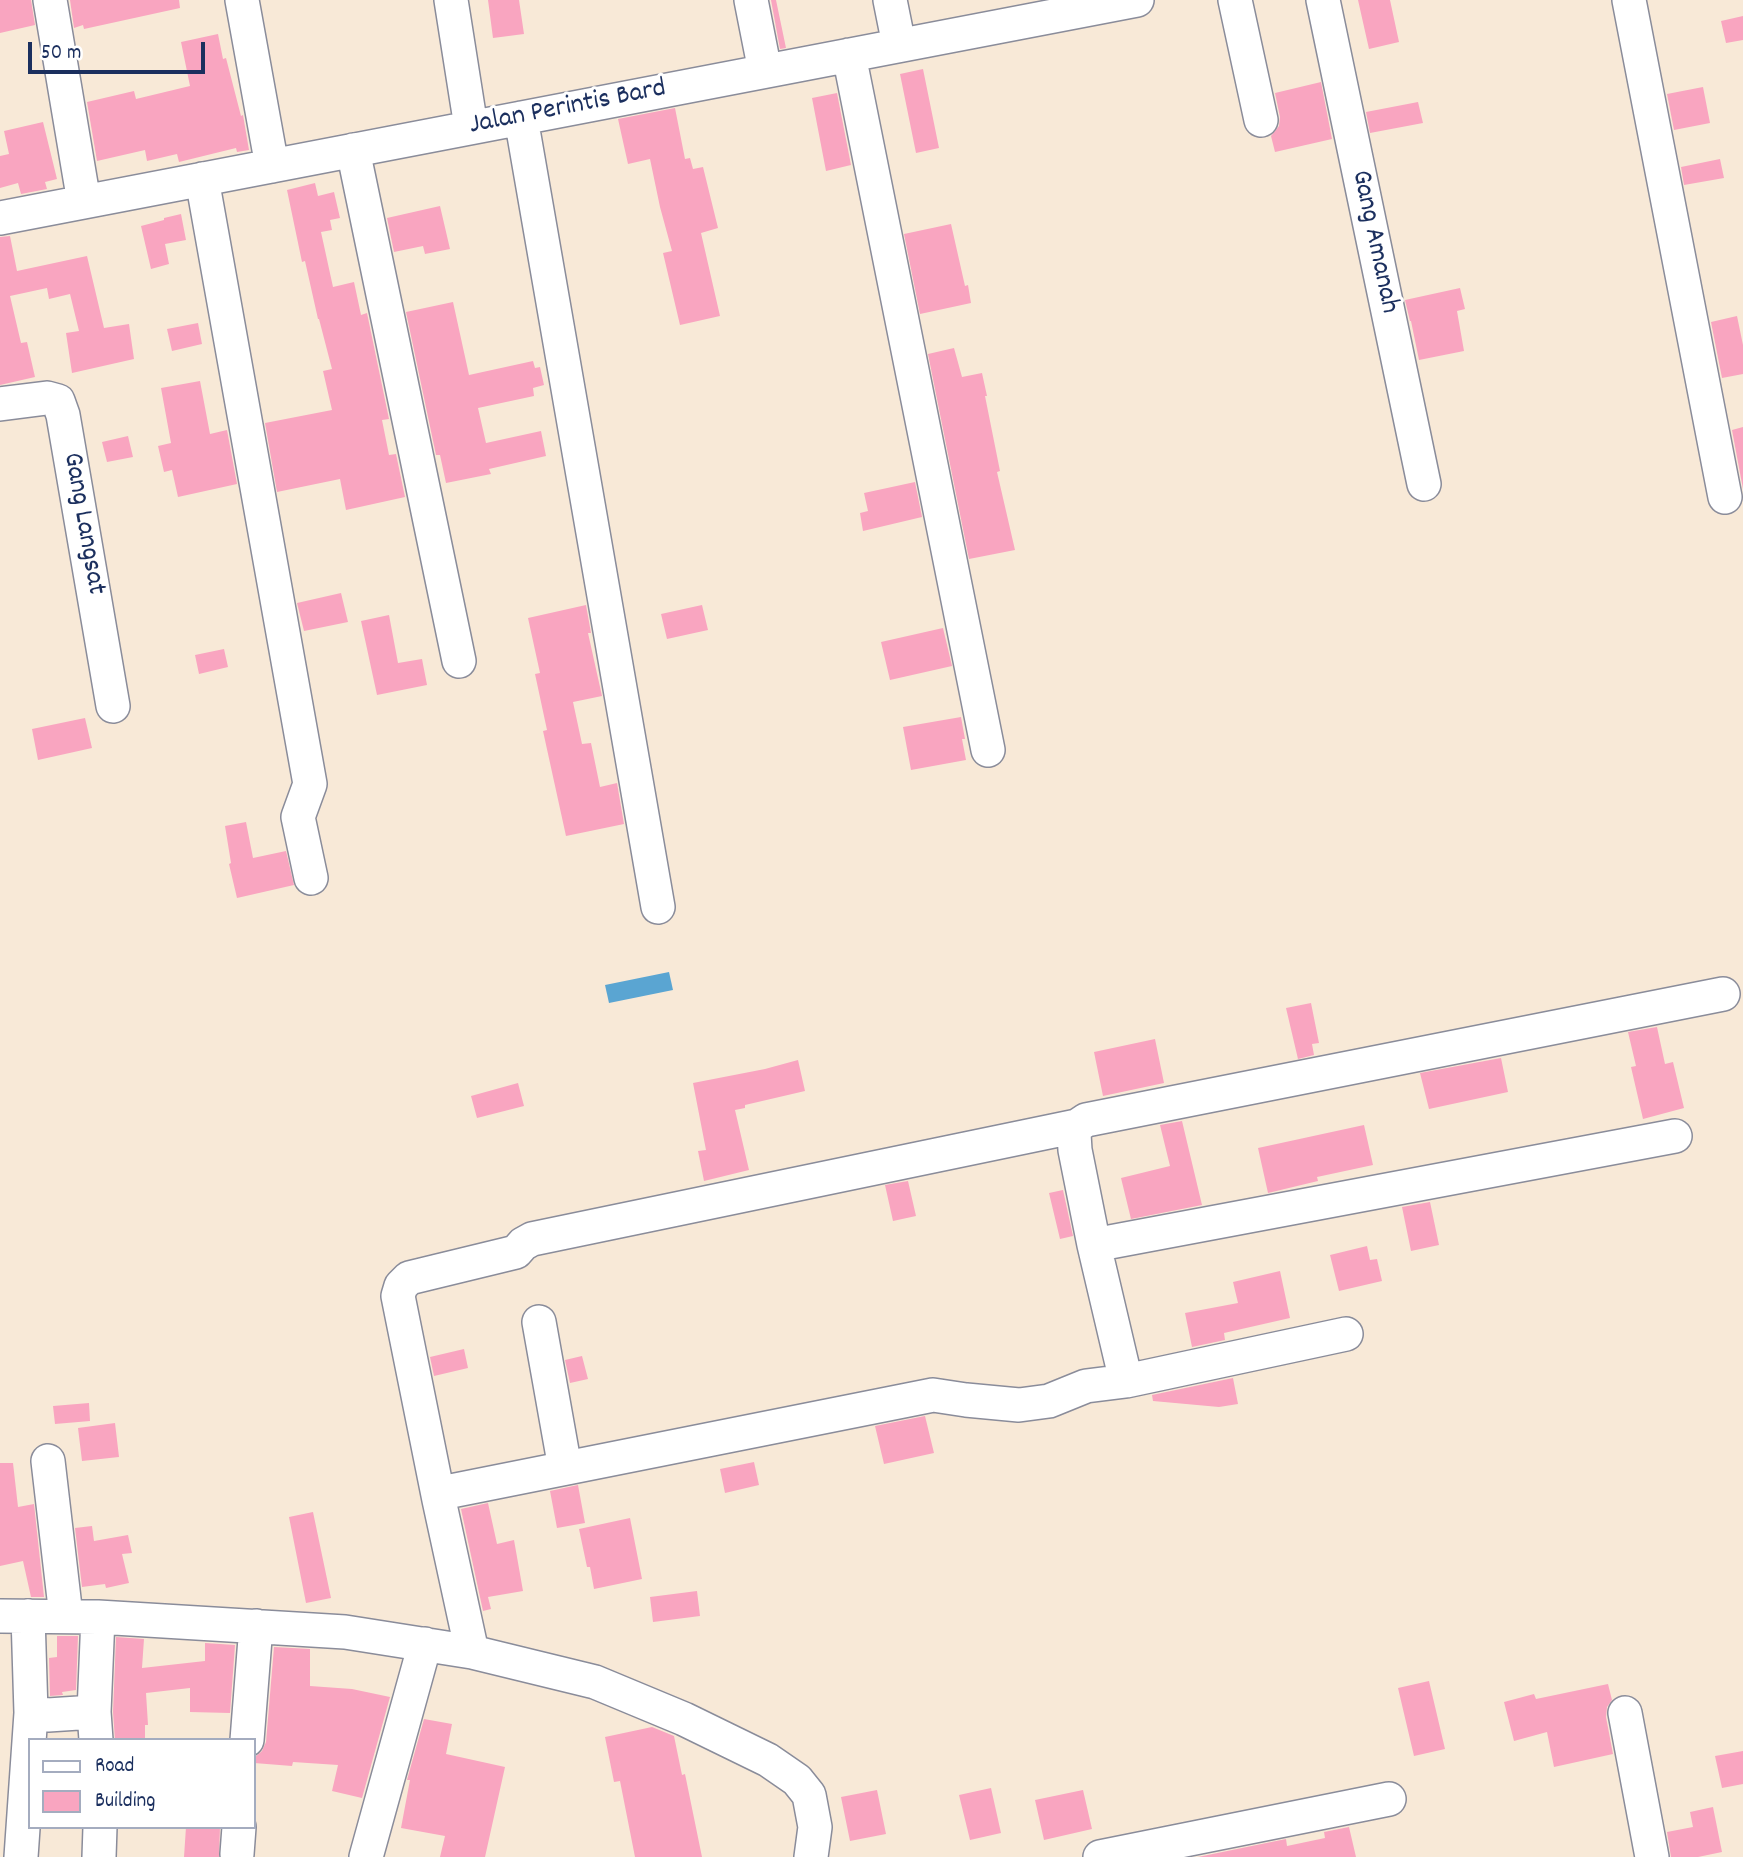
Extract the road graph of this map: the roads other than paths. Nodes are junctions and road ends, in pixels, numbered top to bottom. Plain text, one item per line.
1 (50, 0) edge
2 (242, 0) edge
3 (450, 0) edge
4 (751, 0) edge
5 (890, 0) edge
6 (1137, 0) edge
7 (1235, 0) edge
8 (1323, 0) edge
9 (1629, 0) edge
10 (899, 45) junction
11 (849, 55) junction
12 (765, 71) junction
13 (520, 118) junction
14 (1261, 120) dead end
15 (471, 127) junction
16 (353, 150) junction
17 (272, 166) junction
18 (202, 179) junction
19 (84, 201) junction
20 (0, 218) edge
21 (0, 404) edge
22 (1424, 484) dead end
23 (1725, 497) dead end
24 (459, 662) dead end
25 (113, 706) dead end
26 (988, 750) dead end
27 (311, 878) dead end
28 (658, 907) dead end
29 (1723, 994) dead end
30 (1077, 1126) junction
31 (1675, 1136) dead end
32 (1094, 1245) junction
33 (539, 1322) dead end
34 (1346, 1334) dead end
35 (1126, 1381) junction
36 (48, 1461) dead end
37 (565, 1468) junction
38 (439, 1500) junction
39 (14, 1616) edge
40 (82, 1616) junction
41 (256, 1626) junction
42 (425, 1644) junction
43 (472, 1652) junction
44 (31, 1713) junction
45 (1625, 1713) dead end
46 (95, 1726) edge
47 (29, 1738) edge
48 (247, 1738) edge
49 (28, 1756) edge
50 (1389, 1799) dead end
51 (100, 1829) edge
52 (21, 1857) edge
53 (99, 1857) edge
54 (366, 1857) edge
55 (811, 1857) edge
56 (1100, 1857) edge
57 (1652, 1857) edge

1 - 19 street
2 - 17 street
3 - 15 street
4 - 12 street
5 - 10 street
6 - 10 street, Jalan Perintis Bard
7 - 14 street
8 - 22 street, Gang Amanah
9 - 23 street
10 - 11 street, Jalan Perintis Bard
11 - 12 street, Jalan Perintis Bard
11 - 26 street
12 - 13 street, Jalan Perintis Bard
13 - 15 street, Jalan Perintis Bard
13 - 28 street
15 - 16 street, Jalan Perintis Bard
16 - 17 street, Jalan Perintis Bard
16 - 24 street
17 - 18 street, Jalan Perintis Bard
18 - 19 street, Jalan Perintis Bard
18 - 27 street
19 - 20 street, Jalan Perintis Bard
21 - 25 street, Gang Langsat
29 - 30 street
30 - 32 street
30 - 38 street
31 - 32 street
32 - 35 street
33 - 37 street
34 - 35 street
35 - 37 street
36 - 40 street
37 - 38 street
38 - 43 street
39 - 40 street
39 - 44 street
40 - 41 street
40 - 46 street
41 - 42 street
41 - 48 street
42 - 43 street
42 - 54 street
43 - 55 street
44 - 46 street
44 - 47 street
45 - 57 street
49 - 52 street
50 - 56 street
51 - 53 street

